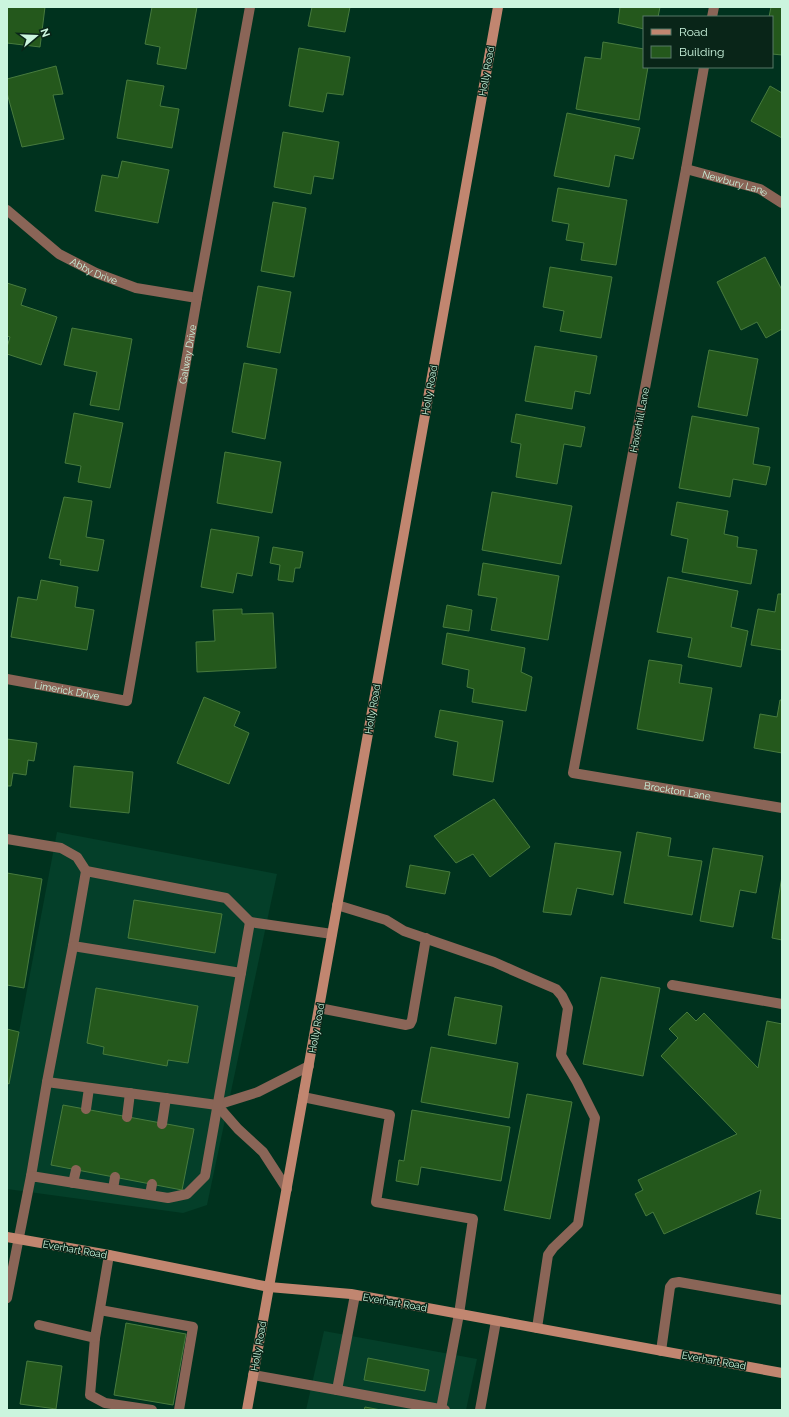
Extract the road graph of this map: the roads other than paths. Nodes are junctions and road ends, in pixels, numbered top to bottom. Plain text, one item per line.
1 (250, 7) edge
2 (498, 7) edge
3 (704, 68) edge
4 (686, 170) junction
5 (782, 203) edge
6 (7, 210) edge
7 (197, 298) junction
8 (7, 680) edge
9 (127, 701) joint
10 (573, 773) joint
11 (782, 808) edge
12 (7, 839) edge
13 (86, 871) junction
14 (337, 905) junction
15 (250, 922) junction
16 (332, 934) junction
17 (426, 938) junction
18 (73, 946) junction
19 (241, 973) junction
20 (672, 985) dead end
21 (782, 1004) edge
22 (319, 1008) junction
23 (309, 1066) junction
24 (47, 1082) junction
25 (89, 1088) junction
26 (130, 1093) junction
27 (303, 1097) junction
28 (166, 1098) junction
29 (217, 1105) junction
30 (86, 1109) dead end
31 (127, 1117) dead end
32 (162, 1124) dead end
33 (76, 1170) dead end
34 (32, 1176) junction
35 (115, 1177) dead end
36 (73, 1183) junction
37 (152, 1184) dead end
38 (113, 1189) junction
39 (287, 1189) junction
40 (150, 1195) junction
41 (7, 1237) edge
42 (18, 1239) junction
43 (109, 1255) junction
44 (269, 1287) junction
45 (355, 1295) junction
46 (7, 1298) edge
47 (782, 1300) edge
48 (100, 1310) junction
49 (459, 1314) junction
50 (496, 1321) junction
51 (39, 1325) dead end
52 (537, 1328) junction
53 (95, 1338) junction
54 (661, 1350) junction
55 (782, 1373) edge
56 (253, 1375) junction
57 (337, 1390) junction
58 (152, 1410) edge
59 (179, 1410) edge
60 (247, 1410) edge
61 (443, 1410) edge
62 (480, 1410) edge

1 - 7 street, Galway Drive
2 - 14 main road, Holly Road
3 - 4 street, Haverhill Lane
4 - 5 street, Newbury Lane
4 - 10 street, Haverhill Lane
6 - 7 street, Abby Drive
7 - 9 street, Galway Drive
8 - 9 street, Limerick Drive
10 - 11 street, Brockton Lane
12 - 13 street
13 - 15 street
13 - 18 street
14 - 16 main road, Holly Road
14 - 17 street
15 - 16 street
15 - 19 street
16 - 22 main road, Holly Road
17 - 22 street
17 - 52 street
18 - 19 street
18 - 24 street
19 - 29 street
20 - 21 street
22 - 23 main road, Holly Road
23 - 27 main road, Holly Road
23 - 29 street
24 - 25 street
24 - 34 street
25 - 26 street
25 - 30 street
26 - 28 street
26 - 31 street
27 - 39 main road, Holly Road
27 - 49 street
28 - 29 street
28 - 32 street
29 - 39 street
29 - 40 street
33 - 36 street
34 - 36 street
34 - 42 street
35 - 38 street
36 - 38 street
37 - 40 street
38 - 40 street
39 - 44 main road, Holly Road
41 - 42 main road, Everhart Road
42 - 43 main road, Everhart Road
42 - 46 street
43 - 44 main road, Everhart Road
43 - 48 street
44 - 45 main road, Everhart Road
44 - 56 main road, Holly Road
45 - 49 main road, Everhart Road
45 - 57 street
47 - 54 street
48 - 53 street
48 - 59 street
49 - 50 main road, Everhart Road
49 - 61 street
50 - 52 main road, Everhart Road
50 - 62 street
51 - 53 street
52 - 54 main road, Everhart Road
53 - 58 street
54 - 55 main road, Everhart Road
56 - 57 street
56 - 60 main road, Holly Road
57 - 61 street

